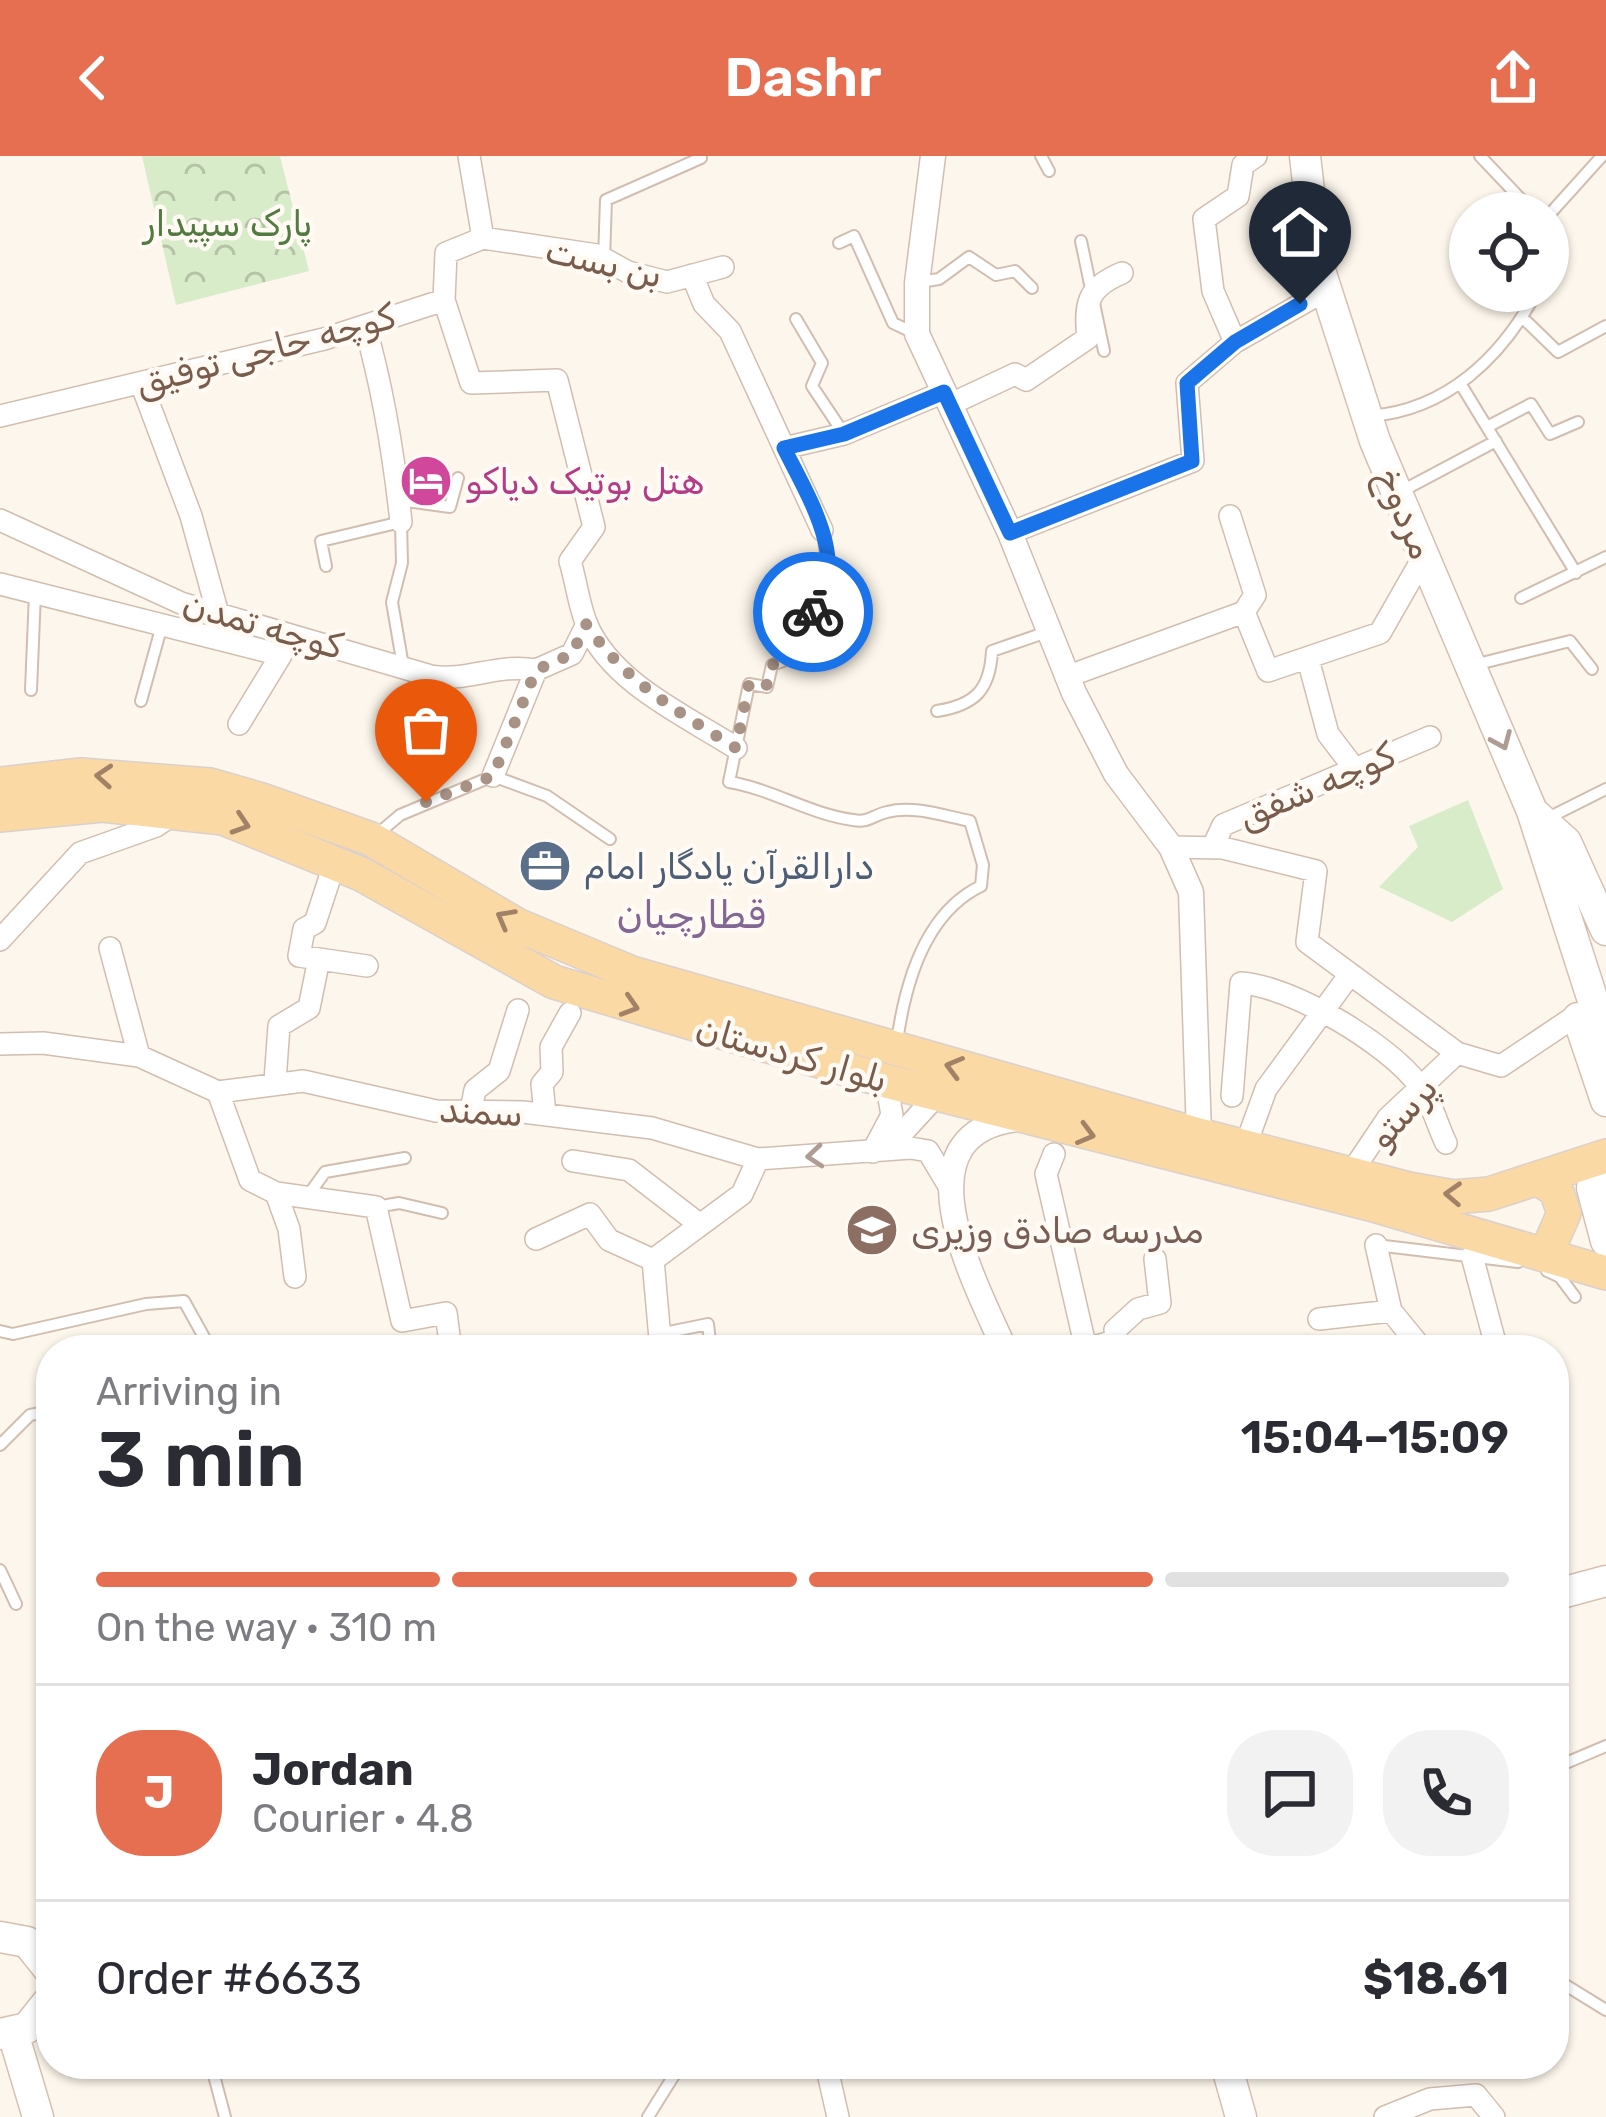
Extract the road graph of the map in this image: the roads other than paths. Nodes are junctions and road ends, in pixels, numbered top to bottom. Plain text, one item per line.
1 (469, 156) edge
2 (1041, 156) edge
3 (1256, 156) edge
4 (1305, 156) edge
5 (1480, 156) edge
6 (936, 157) edge
7 (701, 158) edge
8 (1598, 160) edge
9 (1049, 171) dead end
10 (1606, 178) edge
11 (1514, 192) edge
12 (1569, 192) edge
13 (483, 238) junction
14 (1081, 241) dead end
15 (839, 243) dead end
16 (604, 259) junction
17 (724, 267) dead end
18 (1122, 273) dead end
19 (692, 275) junction
20 (917, 283) junction
21 (1032, 288) dead end
22 (1326, 290) junction
23 (1091, 294) junction
24 (445, 300) junction
25 (1526, 312) edge
26 (1523, 318) junction
27 (796, 319) dead end
28 (365, 326) junction
29 (1606, 326) edge
30 (917, 334) junction
31 (1235, 342) junction
32 (1104, 351) dead end
33 (141, 383) junction
34 (1460, 383) junction
35 (947, 398) junction
36 (0, 416) edge
37 (1366, 416) junction
38 (1578, 422) dead end
39 (1487, 428) junction
40 (844, 434) junction
41 (1496, 441) junction
42 (784, 448) junction
43 (458, 478) dead end
44 (1397, 494) junction
45 (400, 511) junction
46 (1230, 516) dead end
47 (0, 520) edge
48 (822, 530) joint
49 (1010, 533) junction
50 (1424, 556) junction
51 (1606, 557) edge
52 (326, 566) dead end
53 (1576, 573) junction
54 (0, 584) edge
55 (34, 593) junction
56 (1521, 598) dead end
57 (1244, 613) junction
58 (218, 614) junction
59 (586, 624) junction
60 (162, 625) junction
61 (1047, 632) junction
62 (1308, 659) junction
63 (1471, 666) junction
64 (404, 668) junction
65 (1592, 669) dead end
66 (536, 670) junction
67 (1066, 677) junction
68 (31, 690) dead end
69 (141, 701) dead end
70 (937, 711) dead end
71 (239, 724) dead end
72 (1430, 736) dead end
73 (736, 748) junction
74 (1354, 768) junction
75 (493, 776) junction
76 (0, 784) edge
77 (1606, 789) edge
78 (177, 812) junction
79 (0, 815) edge
80 (1537, 816) junction
81 (371, 839) junction
82 (610, 839) dead end
83 (1171, 847) junction
84 (1213, 847) junction
85 (335, 862) junction
86 (1606, 929) edge
87 (0, 940) edge
88 (110, 948) dead end
89 (309, 958) junction
90 (367, 966) dead end
91 (1348, 977) junction
92 (518, 1010) dead end
93 (570, 1013) dead end
94 (1324, 1013) junction
95 (1576, 1015) junction
96 (1606, 1041) edge
97 (0, 1044) edge
98 (1456, 1053) junction
99 (139, 1056) junction
100 (891, 1066) junction
101 (274, 1082) junction
102 (1422, 1088) junction
103 (1199, 1089) junction
104 (218, 1091) junction
105 (939, 1094) junction
106 (1232, 1096) junction
107 (1606, 1101) edge
108 (1259, 1107) junction
109 (545, 1114) junction
110 (470, 1115) junction
111 (1030, 1118) junction
112 (1199, 1136) junction
113 (1447, 1143) dead end
114 (1245, 1147) junction
115 (873, 1152) junction
116 (1054, 1154) dead end
117 (1606, 1157) edge
118 (405, 1158) dead end
119 (758, 1159) junction
120 (573, 1161) dead end
121 (1351, 1173) junction
122 (1538, 1179) junction
123 (949, 1186) junction
124 (276, 1193) junction
125 (307, 1198) junction
126 (376, 1207) junction
127 (442, 1213) dead end
128 (699, 1224) junction
129 (536, 1239) dead end
130 (1606, 1241) edge
131 (1376, 1245) joint
132 (1546, 1254) junction
133 (1472, 1256) junction
134 (1155, 1258) dead end
135 (652, 1260) junction
136 (1606, 1273) edge
137 (295, 1277) dead end
138 (1575, 1297) dead end
139 (1391, 1311) junction
140 (1319, 1319) dead end
141 (0, 1330) edge
142 (204, 1335) edge
143 (449, 1335) edge
144 (659, 1335) edge
145 (679, 1335) edge
146 (709, 1335) edge
147 (998, 1335) edge
148 (1082, 1335) edge
149 (1116, 1335) edge
150 (1411, 1335) edge
151 (1493, 1335) edge
152 (36, 1414) edge
153 (0, 1444) edge
154 (0, 1570) edge
155 (1606, 1581) edge
156 (1569, 1590) edge
157 (1606, 1603) edge
158 (16, 1604) dead end
159 (1569, 1612) edge
160 (1606, 1746) edge
161 (1569, 1762) edge
162 (0, 1937) edge
163 (36, 1953) edge
164 (1569, 1988) edge
165 (1605, 2012) edge
166 (36, 2021) edge
167 (7, 2033) edge
168 (215, 2079) edge
169 (672, 2079) edge
170 (829, 2079) edge
171 (1230, 2079) edge
172 (38, 2117) edge
173 (226, 2117) edge
174 (648, 2117) edge
175 (838, 2117) edge
176 (1241, 2117) edge
177 (1385, 2117) edge
178 (1494, 2117) edge

1 - 13 street
2 - 9 lane
3 - 31 street
4 - 22 main road, مردوخ
5 - 11 lane
6 - 20 street
7 - 16 lane
8 - 10 lane
8 - 12 lane
13 - 16 street, بن بست
13 - 24 street, کوچه حاجی توفیق
14 - 23 lane
15 - 30 lane
16 - 19 street, بن بست
17 - 19 street, بن بست
18 - 23 street
19 - 42 street
20 - 21 lane
20 - 30 street
22 - 31 street
22 - 37 main road, مردوخ
23 - 32 lane
23 - 35 street
24 - 28 street, کوچه حاجی توفیق
24 - 59 street
25 - 26 lane
26 - 29 lane
26 - 34 lane
27 - 40 lane
28 - 33 street, کوچه حاجی توفیق
28 - 45 street
30 - 35 street
31 - 49 street
33 - 36 street, کوچه حاجی توفیق
33 - 58 street
34 - 37 lane
34 - 39 lane
35 - 40 street
35 - 49 street
37 - 44 main road, مردوخ
38 - 39 lane
39 - 41 lane
40 - 42 street
41 - 44 lane
41 - 53 lane
42 - 48 street
43 - 45 lane
44 - 50 main road, مردوخ
45 - 52 lane
45 - 64 lane
46 - 57 street
47 - 58 street, کوچه تمدن
48 - 73 lane
49 - 61 street
50 - 62 street
50 - 63 main road, مردوخ
51 - 53 lane
53 - 56 lane
54 - 55 street, کوچه تمدن
55 - 60 street, کوچه تمدن
55 - 68 lane
57 - 62 street
57 - 67 street
58 - 64 street, کوچه تمدن
59 - 66 street
59 - 73 street
60 - 69 lane
60 - 71 street, کوچه تمدن
61 - 67 street
61 - 70 lane
62 - 74 street
63 - 65 lane
63 -> 80 main road, مردوخ
64 - 66 street, کوچه تمدن
66 - 75 street
67 - 83 street
72 - 74 street, کوچه شفق
73 - 100 lane
74 - 84 street, کوچه شفق
75 - 81 lane
75 - 82 lane
81 -> 76 main road, بلوار کردستان
77 - 80 lane
78 - 79 main road, بلوار کردستان
78 -> 85 main road, بلوار کردستان
78 - 87 street
80 - 86 main road
80 - 95 main road
80 - 96 main road, مردوخ
100 -> 81 main road, بلوار کردستان
83 - 84 street
83 - 103 street
84 - 91 street
85 - 89 street
85 -> 100 main road, بلوار کردستان
88 - 99 street
89 - 90 street
89 - 101 street
91 - 94 street
91 - 98 street
92 - 110 street
93 - 109 street
94 - 102 street
94 - 106 street
94 - 108 street
95 - 98 street
95 - 107 main road
97 - 99 street
98 - 102 street, پرستو
99 - 104 street
100 - 105 main road, بلوار کردستان
112 -> 100 main road, بلوار کردستان
100 - 115 street
101 - 104 street, سمند
101 - 110 street, سمند
102 - 113 street
102 - 121 street, پرستو
103 - 106 street
103 - 112 street
104 - 124 street
105 - 111 main road, بلوار کردستان
105 - 115 street
106 - 108 street
108 - 114 street
109 - 110 street, سمند
109 - 119 street, سمند
111 - 123 street
111 -> 132 main road, بلوار کردستان
112 - 114 main road, بلوار کردستان
114 - 121 main road, بلوار کردستان
115 -> 119 street, سمند
115 - 123 street, سمند
116 - 148 street
117 - 122 main road, بلوار کردستان
117 - 130 main road
118 - 125 lane
119 - 128 street
120 - 128 street
122 -> 121 main road, بلوار کردستان
122 - 132 main road
123 - 147 street
124 - 125 street
124 - 137 street
125 - 126 street
126 - 127 lane
126 - 143 street
128 - 135 street
129 - 135 street
131 - 133 lane
131 - 139 street
132 - 136 main road, بلوار کردستان
133 - 138 lane
133 - 151 street
134 - 149 street
135 - 144 street
139 - 140 street
139 - 150 street
141 - 142 lane
145 - 146 lane
152 - 153 lane
154 - 158 lane
155 - 156 main road
157 - 159 main road
160 - 161 lane
162 - 163 main road
164 - 165 lane
166 - 167 main road
167 - 172 main road
168 - 173 lane
169 - 174 lane
170 - 175 street
171 - 176 main road
177 - 178 street

